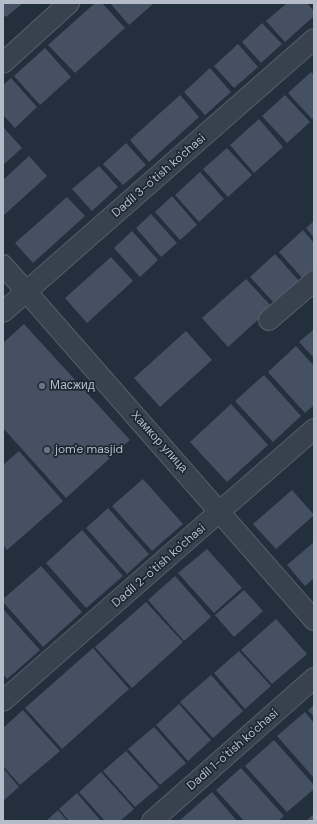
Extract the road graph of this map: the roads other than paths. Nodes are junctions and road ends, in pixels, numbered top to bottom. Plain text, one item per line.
1 (69, 3) edge
2 (314, 39) edge
3 (3, 63) edge
4 (3, 265) edge
5 (314, 281) edge
6 (26, 292) junction
7 (3, 312) edge
8 (269, 320) dead end
9 (314, 429) edge
10 (221, 512) junction
11 (314, 620) edge
12 (314, 678) edge
13 (3, 701) edge
14 (152, 821) edge

1 - 3 street
2 - 6 street, Dadil 3-o'tish ko'chasi
4 - 6 street, Хамкор улица
5 - 8 street
6 - 7 street, Dadil 3-o'tish ko'chasi
6 - 10 street, Хамкор улица
9 - 10 street, Dadil 2-o'tish ko'chasi
10 - 11 street, Хамкор улица
10 - 13 street, Dadil 2-o'tish ko'chasi
12 - 14 street, Dadil 1-o'tish ko'chasi

